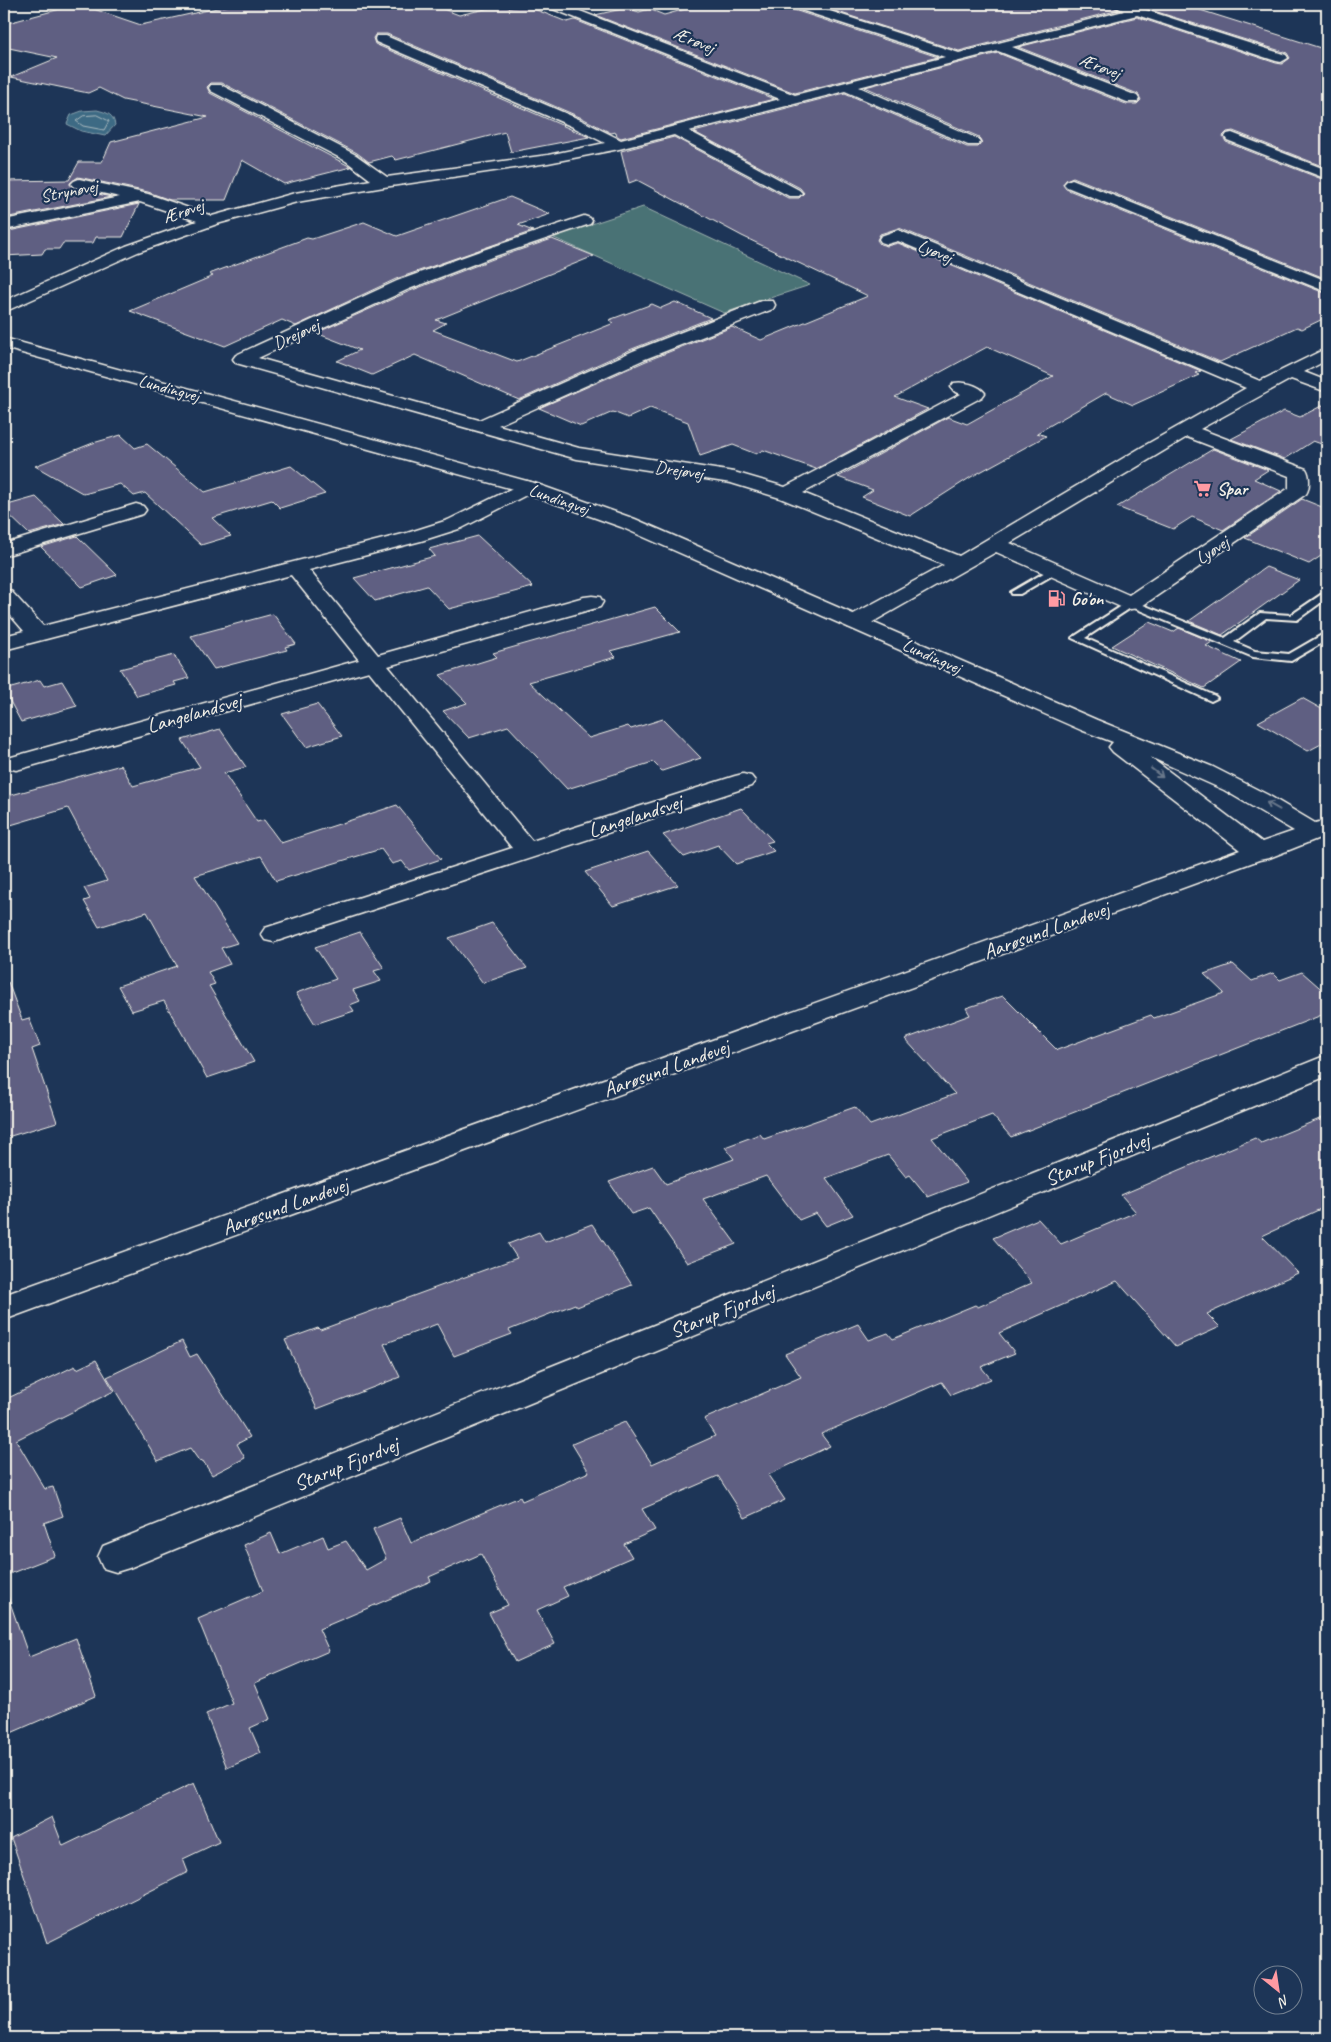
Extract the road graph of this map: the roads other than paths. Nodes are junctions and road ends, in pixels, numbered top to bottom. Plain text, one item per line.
1 (552, 4) edge
2 (796, 4) edge
3 (1112, 4) edge
4 (1138, 11) junction
5 (381, 39) dead end
6 (999, 47) junction
7 (961, 58) junction
8 (1281, 58) dead end
9 (847, 87) junction
10 (216, 88) dead end
11 (1132, 99) dead end
12 (795, 100) junction
13 (677, 130) junction
14 (1232, 138) dead end
15 (972, 142) dead end
16 (619, 145) junction
17 (1327, 175) edge
18 (384, 182) junction
19 (79, 184) dead end
20 (1072, 184) dead end
21 (794, 193) dead end
22 (143, 197) junction
23 (211, 221) junction
24 (584, 221) dead end
25 (4, 225) edge
26 (887, 240) dead end
27 (1327, 287) edge
28 (767, 305) dead end
29 (4, 307) edge
30 (4, 343) edge
31 (1327, 353) edge
32 (1289, 372) junction
33 (960, 387) dead end
34 (1259, 387) junction
35 (1327, 387) edge
36 (482, 425) junction
37 (1185, 430) junction
38 (527, 487) junction
39 (787, 494) junction
40 (136, 510) dead end
41 (995, 544) junction
42 (4, 550) edge
43 (961, 564) junction
44 (294, 567) junction
45 (1054, 570) junction
46 (1016, 592) dead end
47 (4, 595) edge
48 (1322, 596) dead end
49 (592, 602) dead end
50 (1131, 603) junction
51 (856, 622) junction
52 (37, 633) junction
53 (1327, 635) edge
54 (4, 643) edge
55 (1225, 643) junction
56 (373, 663) junction
57 (1211, 698) dead end
58 (1089, 725) junction
59 (16, 763) dead end
60 (743, 781) dead end
61 (1320, 830) edge
62 (527, 851) junction
63 (1260, 853) junction
64 (274, 934) dead end
65 (1327, 1065) edge
66 (4, 1308) edge
67 (116, 1557) dead end

1 - 12 street, Ærøvej
2 - 7 street
3 - 4 street
4 - 6 street, Ærøvej
4 - 8 street
5 - 16 street
6 - 7 street, Ærøvej
6 - 11 street, Ærøvej
7 - 9 street, Ærøvej
9 - 12 street, Ærøvej
9 - 15 street
10 - 18 street
12 - 13 street, Ærøvej
13 - 16 street, Ærøvej
13 - 21 street
14 - 17 street
16 - 18 street, Ærøvej
18 - 23 street, Ærøvej
19 - 22 street, Strynøvej
20 - 27 street
22 - 23 street, Strynøvej
22 - 25 street, Strynøvej
23 - 29 street, Ærøvej
24 - 36 street, Drejøvej
26 - 34 street, Lyøvej
28 - 36 street
30 - 38 street, Lundingvej
31 - 32 street
32 - 34 street
32 - 35 street
33 - 39 street
34 - 37 street
36 - 39 street, Drejøvej
37 - 41 street
37 - 50 street, Lyøvej
38 - 44 street
38 - 51 street, Lundingvej
39 - 43 street, Drejøvej
40 - 42 street
41 - 43 street
41 - 45 street
43 - 51 street
44 - 52 street
44 - 56 street
45 - 46 lane
45 - 50 street
47 - 52 street
48 - 55 lane
49 - 56 street, Langelandsvej
50 - 55 lane
50 - 57 lane
51 - 58 street, Lundingvej
52 - 54 street
53 - 55 lane
56 - 59 street, Langelandsvej
56 - 62 street
61 -> 58 street, Lundingvej
58 -> 63 street, Lundingvej
60 - 62 street, Langelandsvej
61 - 63 street, Aarøsund Landevej
62 - 64 street, Langelandsvej
63 - 66 street, Aarøsund Landevej
65 - 67 street, Starup Fjordvej

